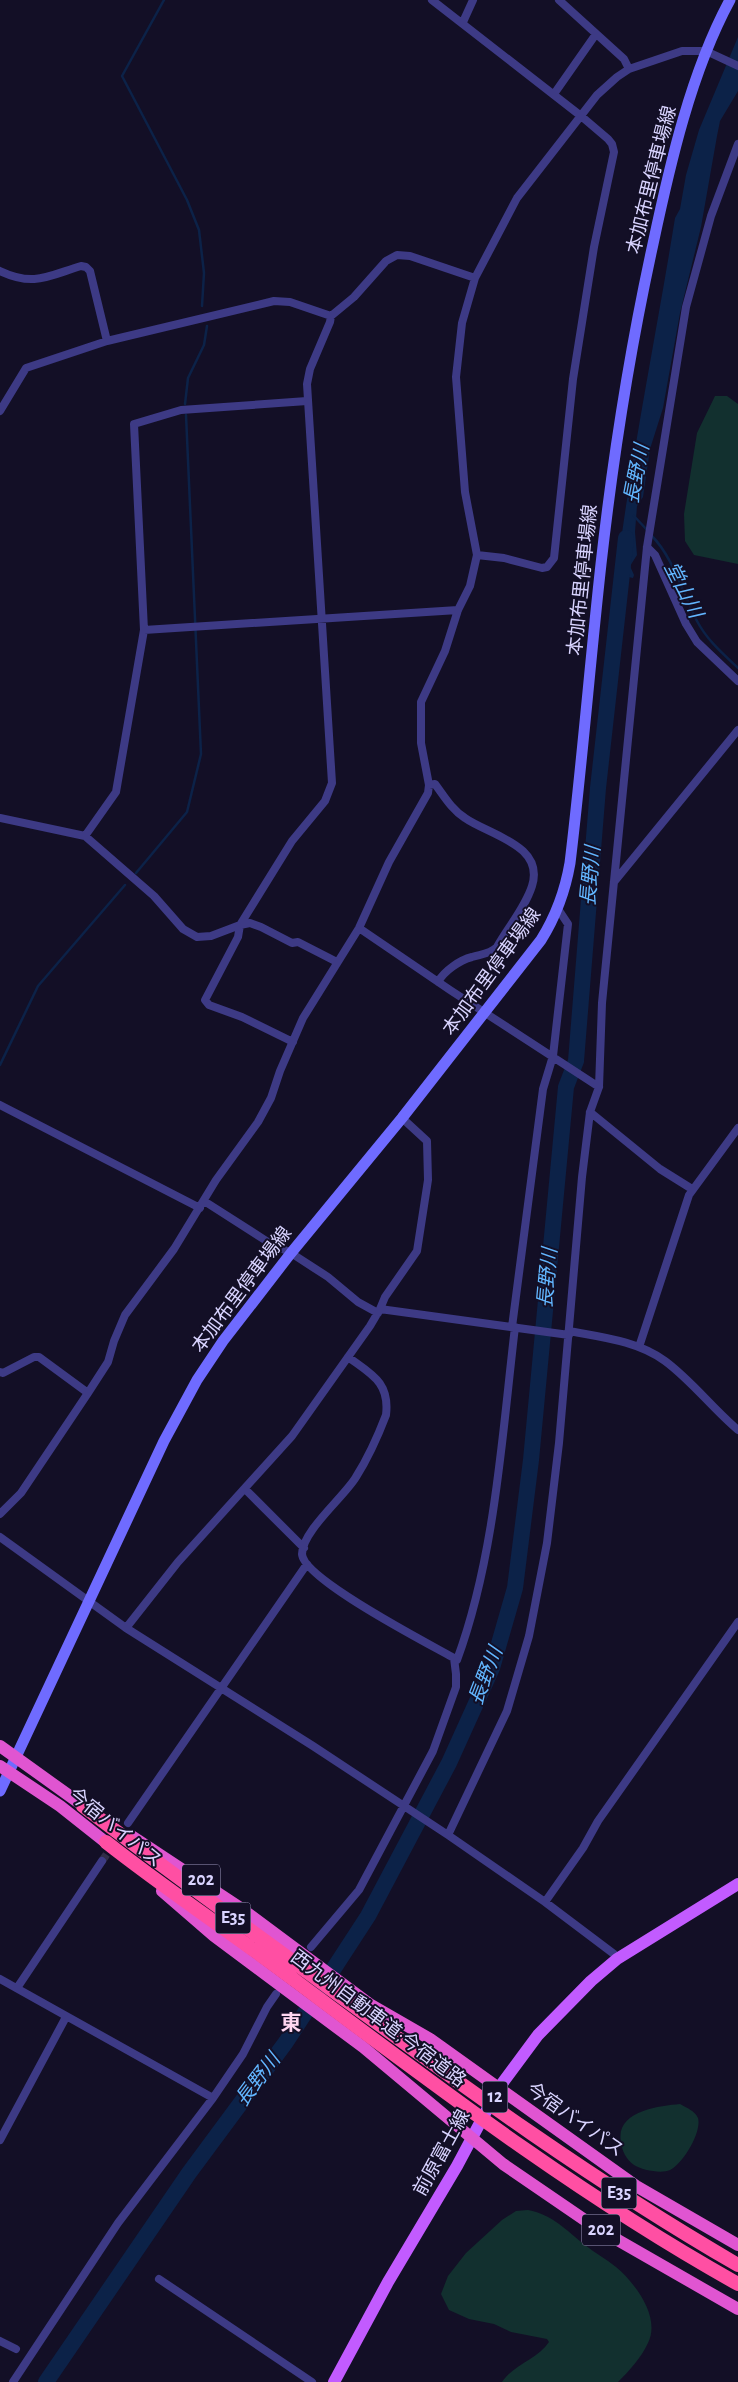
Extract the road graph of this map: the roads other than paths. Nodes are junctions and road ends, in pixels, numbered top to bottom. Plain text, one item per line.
1 (432, 0) edge
2 (473, 0) edge
3 (559, 0) edge
4 (730, 0) edge
5 (463, 22) junction
6 (596, 34) junction
7 (706, 51) junction
8 (738, 66) edge
9 (630, 69) junction
10 (554, 94) junction
11 (581, 116) junction
12 (738, 144) edge
13 (0, 271) edge
14 (475, 278) junction
15 (330, 316) junction
16 (108, 341) junction
17 (307, 401) junction
18 (0, 410) edge
19 (647, 547) junction
20 (478, 555) junction
21 (458, 610) junction
22 (323, 617) junction
23 (144, 630) junction
24 (738, 681) edge
25 (738, 730) edge
26 (429, 785) junction
27 (0, 818) edge
28 (85, 836) junction
29 (614, 882) junction
30 (558, 909) junction
31 (240, 925) junction
32 (359, 928) junction
33 (337, 962) junction
34 (438, 982) junction
35 (486, 1012) junction
36 (293, 1042) junction
37 (554, 1057) junction
38 (600, 1087) junction
39 (0, 1105) edge
40 (590, 1112) junction
41 (402, 1118) junction
42 (738, 1128) edge
43 (692, 1189) junction
44 (202, 1205) junction
45 (291, 1253) junction
46 (379, 1311) junction
47 (516, 1327) junction
48 (568, 1333) junction
49 (639, 1347) junction
50 (348, 1357) junction
51 (0, 1372) edge
52 (88, 1393) junction
53 (738, 1430) edge
54 (245, 1490) junction
55 (0, 1514) edge
56 (0, 1537) edge
57 (304, 1548) junction
58 (307, 1564) junction
59 (90, 1601) junction
60 (738, 1622) edge
61 (126, 1628) junction
62 (454, 1658) junction
63 (221, 1687) junction
64 (0, 1746) edge
65 (16, 1758) junction
66 (4, 1769) edge
67 (0, 1791) edge
68 (83, 1806) junction
69 (405, 1807) junction
70 (128, 1823) dead end
71 (448, 1835) junction
72 (106, 1842) junction
73 (102, 1861) tunnel mouth
74 (738, 1884) edge
75 (545, 1902) junction
76 (310, 1947) dead end
77 (617, 1959) junction
78 (302, 1978) junction
79 (0, 1979) edge
80 (17, 1988) junction
81 (276, 1994) dead end
82 (341, 2006) junction
83 (66, 2017) junction
84 (498, 2089) junction
85 (213, 2098) junction
86 (472, 2139) junction
87 (0, 2140) edge
88 (738, 2245) edge
89 (738, 2265) edge
90 (159, 2280) dead end
91 (738, 2284) edge
92 (738, 2309) edge
93 (0, 2341) edge
94 (16, 2349) dead end
95 (13, 2382) edge
96 (312, 2382) edge
97 (334, 2382) edge

1 - 5 street
2 - 5 street
3 - 6 street
4 - 7 main road, 本加布里停車場線
5 - 10 street
6 - 9 street
6 - 10 street
7 - 8 street
7 - 9 street
7 - 30 main road, 本加布里停車場線
9 - 11 street
10 - 11 street
11 - 14 street
11 - 20 street
12 - 19 street
13 - 16 street
14 - 15 street
14 - 20 street
15 - 16 street
15 - 17 street
16 - 18 street
17 - 22 street
17 - 23 street
19 - 24 street
19 - 29 street
20 - 21 street
21 - 22 street
21 - 26 street
22 - 23 street
22 - 31 street
23 - 28 street
25 - 29 street
26 - 32 street
26 - 34 street
27 - 28 street
28 - 31 street
29 - 38 street
30 - 35 main road, 本加布里停車場線
30 - 37 street
31 - 33 street
31 - 36 street
32 - 33 street
32 - 34 street
33 - 36 street
34 - 35 street
35 - 37 street
35 - 41 main road, 本加布里停車場線
36 - 44 street
37 - 38 street
37 - 47 street
38 - 40 street
39 - 44 street
40 - 43 street
40 - 48 street
41 - 45 main road, 本加布里停車場線
41 - 46 street
42 - 43 street
43 - 49 street
44 - 45 street
44 - 52 street
45 - 46 street
45 - 59 main road, 本加布里停車場線
46 - 47 street
46 - 50 street
47 - 48 street
47 - 62 street
48 - 49 street
48 - 71 street
49 - 53 street
50 - 54 street
50 - 57 street
51 - 52 street
52 - 55 street
54 - 57 street
54 - 61 street
56 - 59 street
57 - 58 street
58 - 62 street
58 - 63 street
59 - 61 street
59 - 65 main road, 本加布里停車場線
60 - 75 street
61 - 63 street
62 - 69 street
63 - 69 street
63 - 70 street
64 - 65 highway, 今宿バイパス / 202
65 - 66 main road, 本加布里停車場線
65 - 68 highway, 今宿バイパス / 202
66 - 67 main road, 本加布里停車場線
66 - 72 highway, 今宿バイパス / 202
68 - 78 highway, 西九州自動車道;今宿道路 / E35
68 - 78 highway, 今宿バイパス / 202
69 - 71 street
69 - 76 street
71 - 75 street
72 - 78 highway, 西九州自動車道;今宿道路 / E35
72 - 78 highway, 今宿バイパス / 202
73 - 80 street
74 - 77 main road, 前原富士線 / 12
75 - 77 street
77 - 84 main road, 前原富士線 / 12
78 - 82 highway, 西九州自動車道;今宿道路 / E35
78 - 82 highway, 今宿バイパス / 202
79 - 80 street
80 - 83 street
81 - 85 street
82 - 84 highway, 今宿バイパス / 202
82 - 86 highway, 今宿バイパス / 202
82 - 89 highway, 西九州自動車道;今宿道路 / E35
82 - 91 highway, 西九州自動車道;今宿道路 / E35
83 - 85 street
83 - 87 street
84 - 86 main road, 前原富士線 / 12
84 - 88 highway, 今宿バイパス / 202
85 - 95 street
86 - 92 highway, 今宿バイパス / 202
86 - 97 main road, 前原富士線 / 12
90 - 96 street
93 - 94 street

